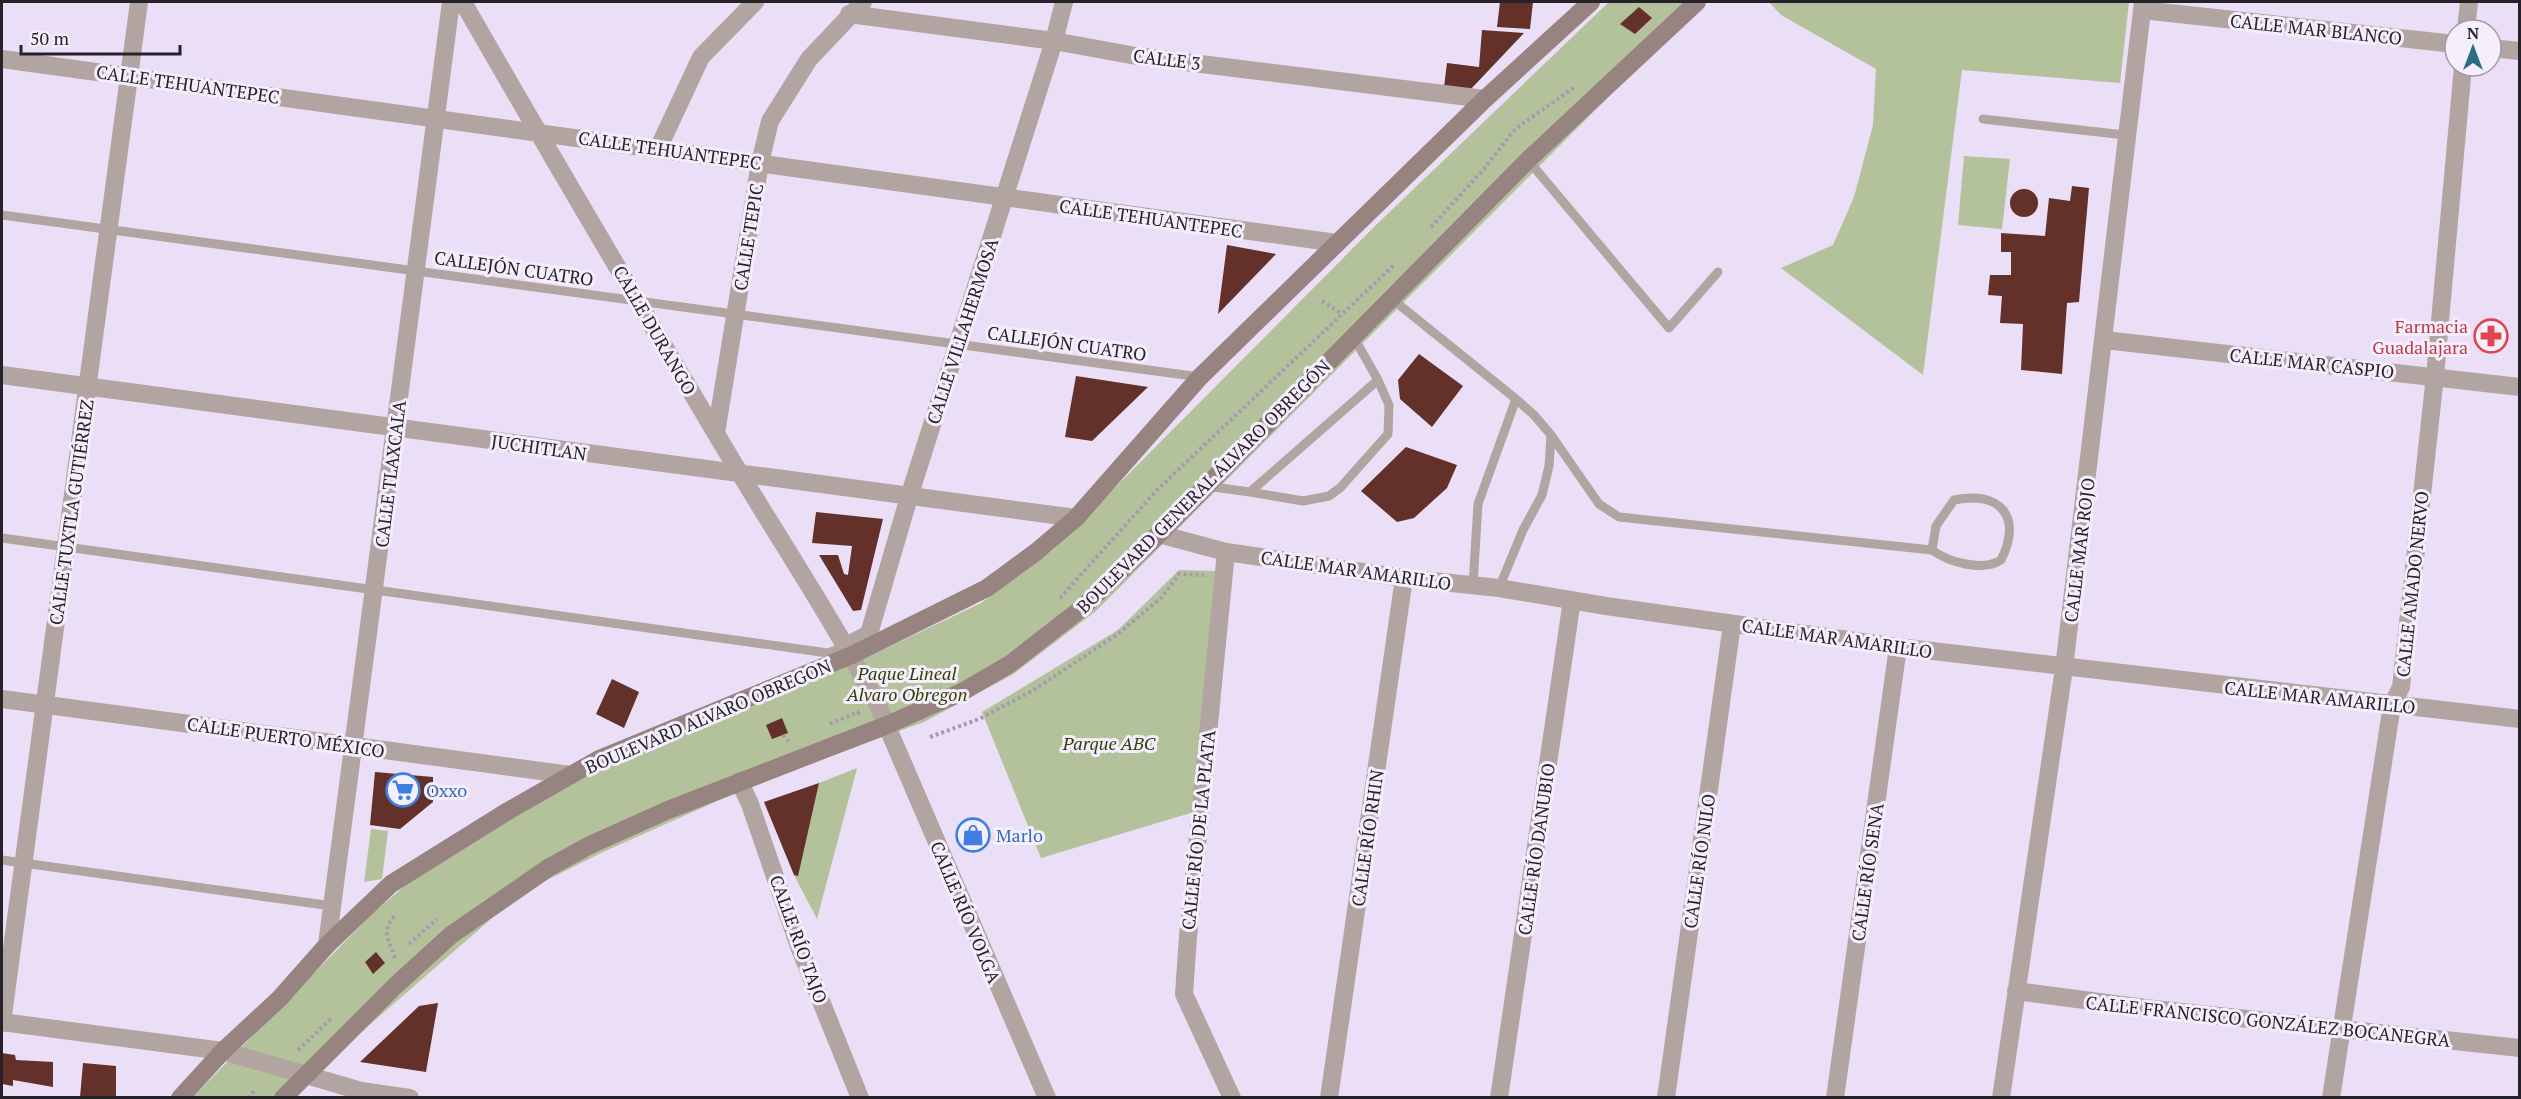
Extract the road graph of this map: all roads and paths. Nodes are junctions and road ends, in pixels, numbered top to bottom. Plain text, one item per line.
1 (139, 2) edge
2 (451, 2) edge
3 (463, 2) edge
4 (755, 2) edge
5 (863, 2) edge
6 (1064, 2) edge
7 (1591, 2) edge
8 (1696, 2) edge
9 (2469, 2) edge
10 (2142, 6) edge
11 (849, 14) junction
12 (2467, 18) edge
13 (1054, 41) junction
14 (2443, 43) edge
15 (2503, 49) edge
16 (2520, 51) edge
17 (2, 58) edge
18 (128, 76) junction
19 (2462, 78) edge
20 (1577, 86) dead end
21 (1485, 99) junction
22 (436, 117) junction
23 (1983, 119) dead end
24 (537, 131) junction
25 (2126, 135) junction
26 (658, 149) junction
27 (1528, 160) junction
28 (760, 163) junction
29 (1004, 198) junction
30 (2, 215) edge
31 (109, 229) junction
32 (1429, 229) dead end
33 (1337, 243) junction
34 (1399, 261) dead end
35 (416, 271) junction
36 (1718, 272) dead end
37 (1392, 299) junction
38 (639, 301) junction
39 (1322, 301) dead end
40 (1341, 313) junction
41 (735, 314) junction
42 (1346, 317) dead end
43 (1353, 336) junction
44 (2104, 340) junction
45 (957, 344) junction
46 (2, 375) edge
47 (2435, 376) junction
48 (1200, 377) junction
49 (1377, 380) junction
50 (88, 387) junction
51 (2520, 387) edge
52 (1516, 399) junction
53 (395, 428) junction
54 (1219, 429) junction
55 (716, 433) junction
56 (1220, 435) dead end
57 (1551, 435) junction
58 (1195, 454) junction
59 (1199, 458) dead end
60 (740, 473) junction
61 (1206, 486) junction
62 (1250, 492) junction
63 (909, 497) junction
64 (1076, 518) junction
65 (1119, 531) junction
66 (1159, 534) junction
67 (1124, 537) dead end
68 (2, 538) edge
69 (66, 546) junction
70 (1932, 550) junction
71 (1226, 552) junction
72 (1215, 575) dead end
73 (1404, 578) junction
74 (1473, 585) junction
75 (1499, 588) junction
76 (376, 590) junction
77 (1572, 600) junction
78 (1055, 604) dead end
79 (1732, 624) junction
80 (1898, 647) junction
81 (848, 651) junction
82 (2064, 668) junction
83 (932, 684) dead end
84 (904, 692) dead end
85 (2, 699) edge
86 (45, 704) junction
87 (2392, 705) junction
88 (835, 714) dead end
89 (2520, 719) edge
90 (838, 720) dead end
91 (887, 725) junction
92 (783, 735) dead end
93 (930, 737) dead end
94 (790, 743) dead end
95 (353, 746) junction
96 (571, 775) junction
97 (739, 781) junction
98 (2, 860) edge
99 (23, 863) junction
100 (332, 906) junction
101 (396, 914) dead end
102 (327, 945) junction
103 (395, 958) dead end
104 (2016, 991) junction
105 (2, 1023) edge
106 (2340, 1030) junction
107 (2520, 1048) edge
108 (223, 1052) junction
109 (306, 1075) junction
110 (254, 1091) dead end
111 (364, 1094) edge
112 (180, 1098) edge
113 (248, 1098) edge
114 (283, 1098) edge
115 (410, 1098) edge
116 (860, 1098) edge
117 (1047, 1098) edge
118 (1232, 1098) edge
119 (1329, 1098) edge
120 (1499, 1098) edge
121 (1666, 1098) edge
122 (1835, 1098) edge
123 (2001, 1098) edge
124 (2331, 1098) edge

1 - 18 street, CALLE TUXTLA GUTIÉRREZ
2 - 22 street, CALLE TLAXCALA
3 - 24 street, CALLE DURANGO
4 - 26 street
5 - 11 street, CALLE TEPIC
6 - 13 street, CALLE VILLAHERMOSA
7 - 21 main road
8 - 27 main road, BOULEVARD GENERAL ÁLVARO OBREGÓN
9 - 12 street
10 - 14 street, CALLE MAR BLANCO
10 - 25 street, CALLE MAR ROJO
11 - 13 street, CALLE 3
11 - 28 street, CALLE TEPIC
13 - 21 street, CALLE 3
13 - 29 street, CALLE VILLAHERMOSA
15 - 16 street
17 - 18 street, CALLE TEHUANTEPEC
18 - 22 street, CALLE TEHUANTEPEC
18 - 31 street, CALLE TUXTLA GUTIÉRREZ
19 - 47 street, CALLE AMADO NERVO
20 - 32 path
21 - 33 main road
22 - 24 street, CALLE TEHUANTEPEC
22 - 35 street, CALLE TLAXCALA
23 - 25 lane
24 - 26 street, CALLE TEHUANTEPEC
24 - 38 street, CALLE DURANGO
25 - 44 street, CALLE MAR ROJO
26 - 28 street, CALLE TEHUANTEPEC
27 - 36 lane
27 - 37 main road, BOULEVARD GENERAL ÁLVARO OBREGÓN
28 - 29 street, CALLE TEHUANTEPEC
28 - 41 street, CALLE TEPIC
29 - 33 street, CALLE TEHUANTEPEC
29 - 45 street, CALLE VILLAHERMOSA
30 - 31 lane, CALLEJÓN CUATRO
31 - 35 lane, CALLEJÓN CUATRO
31 - 50 street, CALLE TUXTLA GUTIÉRREZ
33 - 48 main road
34 - 40 path
35 - 38 lane, CALLEJÓN CUATRO
35 - 53 street, CALLE TLAXCALA
37 - 43 main road, BOULEVARD GENERAL ÁLVARO OBREGÓN
37 - 52 lane
38 - 41 lane, CALLEJÓN CUATRO
38 - 55 street, CALLE DURANGO
39 - 40 path
40 - 42 path
40 - 54 path
41 - 45 lane, CALLEJÓN CUATRO
41 - 55 street, CALLE TEPIC
43 - 49 lane
43 - 61 main road, BOULEVARD GENERAL ÁLVARO OBREGÓN
44 - 47 street, CALLE MAR CASPIO
44 - 82 street, CALLE MAR ROJO
45 - 48 lane, CALLEJÓN CUATRO
45 - 63 street, CALLE VILLAHERMOSA
46 - 50 street, JUCHITLAN
47 - 51 street, CALLE MAR CASPIO
47 - 87 street, CALLE AMADO NERVO
48 - 64 main road
49 - 62 lane
49 - 62 lane
50 - 53 street, JUCHITLAN
50 - 69 street, CALLE TUXTLA GUTIÉRREZ
52 - 57 lane
52 - 74 lane
53 - 60 street, JUCHITLAN
53 - 76 street, CALLE TLAXCALA
54 - 56 path
54 - 58 path
55 - 60 street, CALLE DURANGO
57 - 70 lane
57 - 75 lane
58 - 59 path
58 - 65 path
60 - 63 street, JUCHITLAN
60 - 81 street, CALLE DURANGO
61 - 62 lane
61 - 66 main road, BOULEVARD GENERAL ÁLVARO OBREGÓN
63 - 64 street, JUCHITLAN
63 - 81 street, CALLE VILLAHERMOSA
64 - 81 main road
65 - 67 path
65 - 78 path
66 - 71 street, CALLE MAR AMARILLO
66 - 91 main road, BOULEVARD GENERAL ÁLVARO OBREGÓN
68 - 69 lane
69 - 76 lane
69 - 86 street, CALLE TUXTLA GUTIÉRREZ
70 - 70 lane
71 - 73 street, CALLE MAR AMARILLO
71 - 118 street, CALLE RÍO DE LA PLATA
72 - 93 path
73 - 74 street, CALLE MAR AMARILLO
73 - 119 street, CALLE RÍO RHIN
74 - 75 street, CALLE MAR AMARILLO
75 - 77 street, CALLE MAR AMARILLO
76 - 81 lane
76 - 95 street, CALLE TLAXCALA
77 - 79 street, CALLE MAR AMARILLO
77 - 120 street, CALLE RÍO DANUBIO
79 - 80 street, CALLE MAR AMARILLO
79 - 121 street, CALLE RÍO NILO
80 - 82 street, CALLE MAR AMARILLO
80 - 122 street, CALLE RÍO SENA
81 - 91 street, CALLE RÍO VOLGA
81 - 96 main road, BOULEVARD ALVARO OBREGON
82 - 87 street, CALLE MAR AMARILLO
82 - 104 street, CALLE MAR ROJO
83 - 84 path
85 - 86 street, CALLE PUERTO MÉXICO
86 - 95 street, CALLE PUERTO MÉXICO
86 - 99 street, CALLE TUXTLA GUTIÉRREZ
87 - 89 street, CALLE MAR AMARILLO
87 - 106 street, CALLE AMADO NERVO
88 - 90 path
91 - 97 main road, BOULEVARD GENERAL ÁLVARO OBREGÓN
91 - 117 street, CALLE RÍO VOLGA
92 - 94 path
95 - 96 street, CALLE PUERTO MÉXICO
95 - 100 street, CALLE TLAXCALA
96 - 102 main road, BOULEVARD ALVARO OBREGON
97 - 109 main road, BOULEVARD GENERAL ÁLVARO OBREGÓN
97 - 116 street, CALLE RÍO TAJO
98 - 99 lane
99 - 100 lane
99 - 105 street, CALLE TUXTLA GUTIÉRREZ
100 - 102 street, CALLE TLAXCALA
101 - 103 path
102 - 108 main road, BOULEVARD ALVARO OBREGON
104 - 106 street, CALLE FRANCISCO GONZÁLEZ BOCANEGRA
104 - 123 street, CALLE MAR ROJO
105 - 108 street
106 - 107 street, CALLE FRANCISCO GONZÁLEZ BOCANEGRA
106 - 124 street, CALLE AMADO NERVO
108 - 109 street
108 - 112 main road, BOULEVARD ALVARO OBREGON
109 - 111 street
109 - 114 main road
110 - 113 path
111 - 115 street

